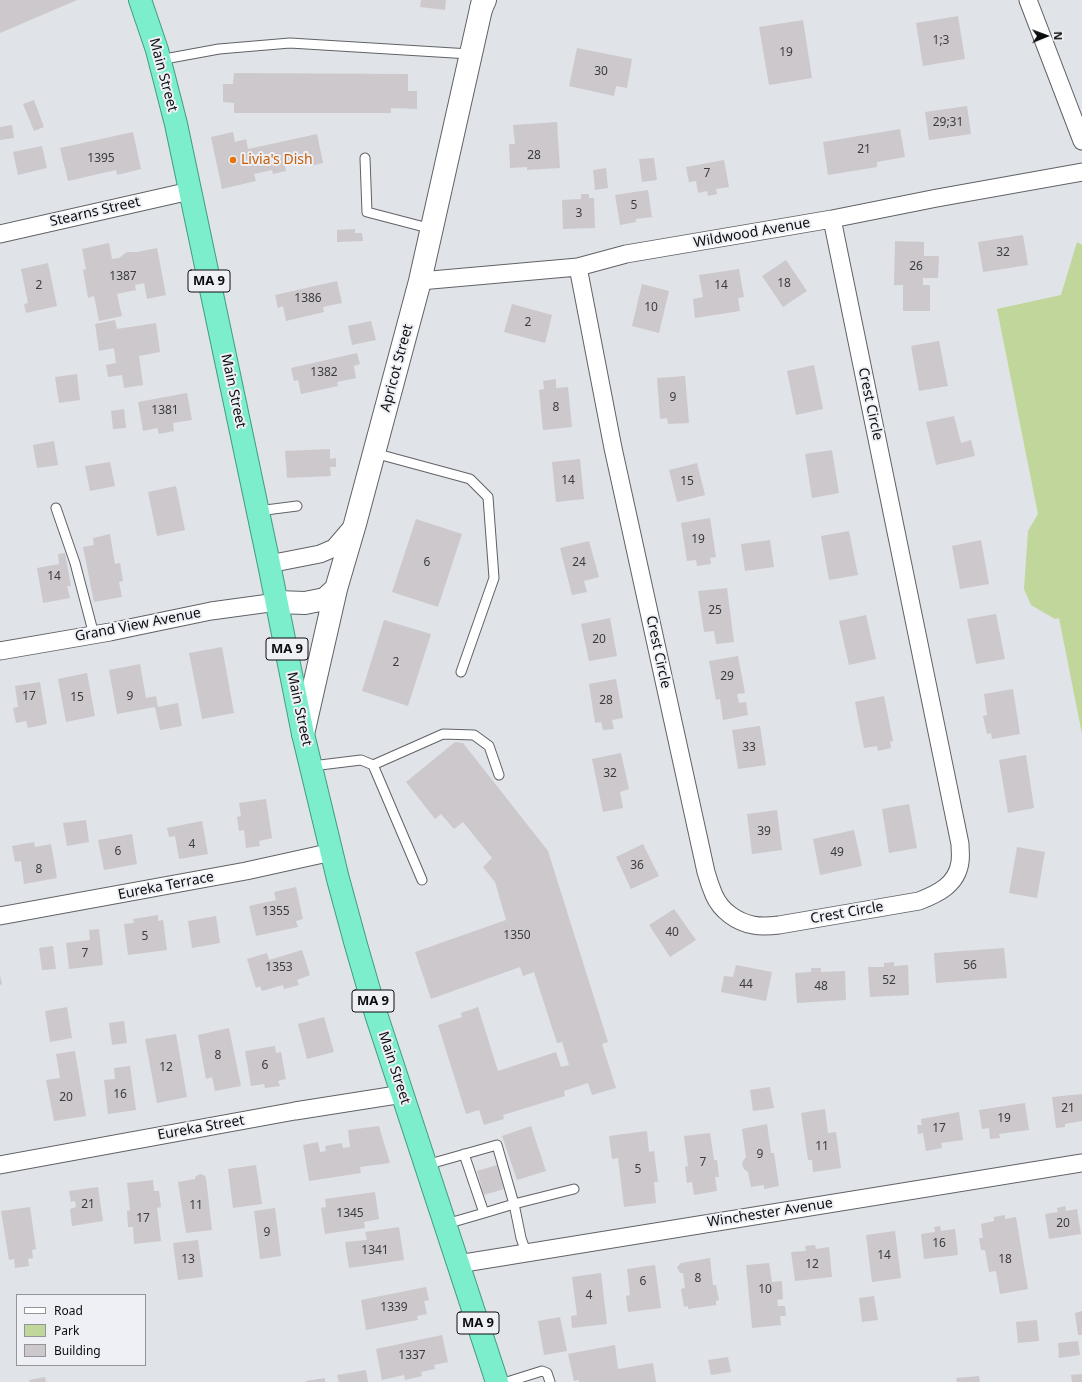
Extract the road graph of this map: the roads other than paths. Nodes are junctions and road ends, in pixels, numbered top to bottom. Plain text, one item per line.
1 (140, 0) edge
2 (1028, 0) edge
3 (485, 3) edge
4 (470, 54) junction
5 (159, 60) junction
6 (1082, 141) edge
7 (364, 158) dead end
8 (1082, 172) edge
9 (190, 191) junction
10 (832, 219) junction
11 (432, 229) junction
12 (0, 234) edge
13 (578, 267) junction
14 (420, 281) junction
15 (374, 453) junction
16 (297, 506) dead end
17 (56, 508) dead end
18 (258, 511) junction
19 (354, 524) junction
20 (269, 564) junction
21 (336, 589) junction
22 (277, 602) junction
23 (94, 634) junction
24 (0, 651) edge
25 (461, 672) dead end
26 (303, 734) junction
27 (373, 765) junction
28 (312, 766) junction
29 (500, 775) dead end
30 (332, 852) junction
31 (422, 880) dead end
32 (0, 916) edge
33 (403, 1094) junction
34 (464, 1154) junction
35 (1082, 1163) edge
36 (0, 1165) edge
37 (426, 1165) junction
38 (574, 1189) dead end
39 (514, 1204) junction
40 (484, 1213) junction
41 (446, 1224) junction
42 (526, 1252) junction
43 (458, 1264) junction
44 (497, 1382) edge
45 (507, 1382) edge
46 (550, 1382) edge

1 - 5 highway, Main Street / MA 9
2 - 6 street
3 - 4 street, Apricot Street
4 - 5 lane
4 - 11 street, Apricot Street
5 - 9 highway, Main Street / MA 9
7 - 11 lane
8 - 10 street, Wildwood Avenue
9 - 12 street, Stearns Street
9 - 18 highway, Main Street / MA 9
10 - 13 street, Wildwood Avenue
10 - 13 street, Crest Circle
11 - 14 street, Apricot Street
13 - 14 street, Wildwood Avenue
14 - 15 street, Apricot Street
15 - 19 street, Apricot Street
15 - 25 lane
16 - 18 lane
17 - 23 lane
18 - 20 highway, Main Street / MA 9
19 - 20 street
19 - 21 street, Apricot Street
20 - 22 highway, Main Street / MA 9
21 - 22 street
21 - 26 street, Apricot Street
22 - 23 street, Grand View Avenue
22 - 26 highway, Main Street / MA 9
23 - 24 street, Grand View Avenue
26 - 28 highway, Main Street / MA 9
27 - 28 lane
27 - 29 lane
27 - 31 lane
28 - 30 highway, Main Street / MA 9
30 - 32 street, Eureka Terrace
30 - 33 highway, Main Street / MA 9
33 - 36 street, Eureka Street
33 - 37 highway, Main Street / MA 9
34 - 37 lane
34 - 39 lane
34 - 40 lane
35 - 42 street, Winchester Avenue
37 - 41 highway, Main Street / MA 9
38 - 39 lane
39 - 40 lane
39 - 42 lane
40 - 41 lane
41 - 43 highway, Main Street / MA 9
42 - 43 street, Winchester Avenue
43 - 44 highway, Main Street / MA 9
45 - 46 lane

